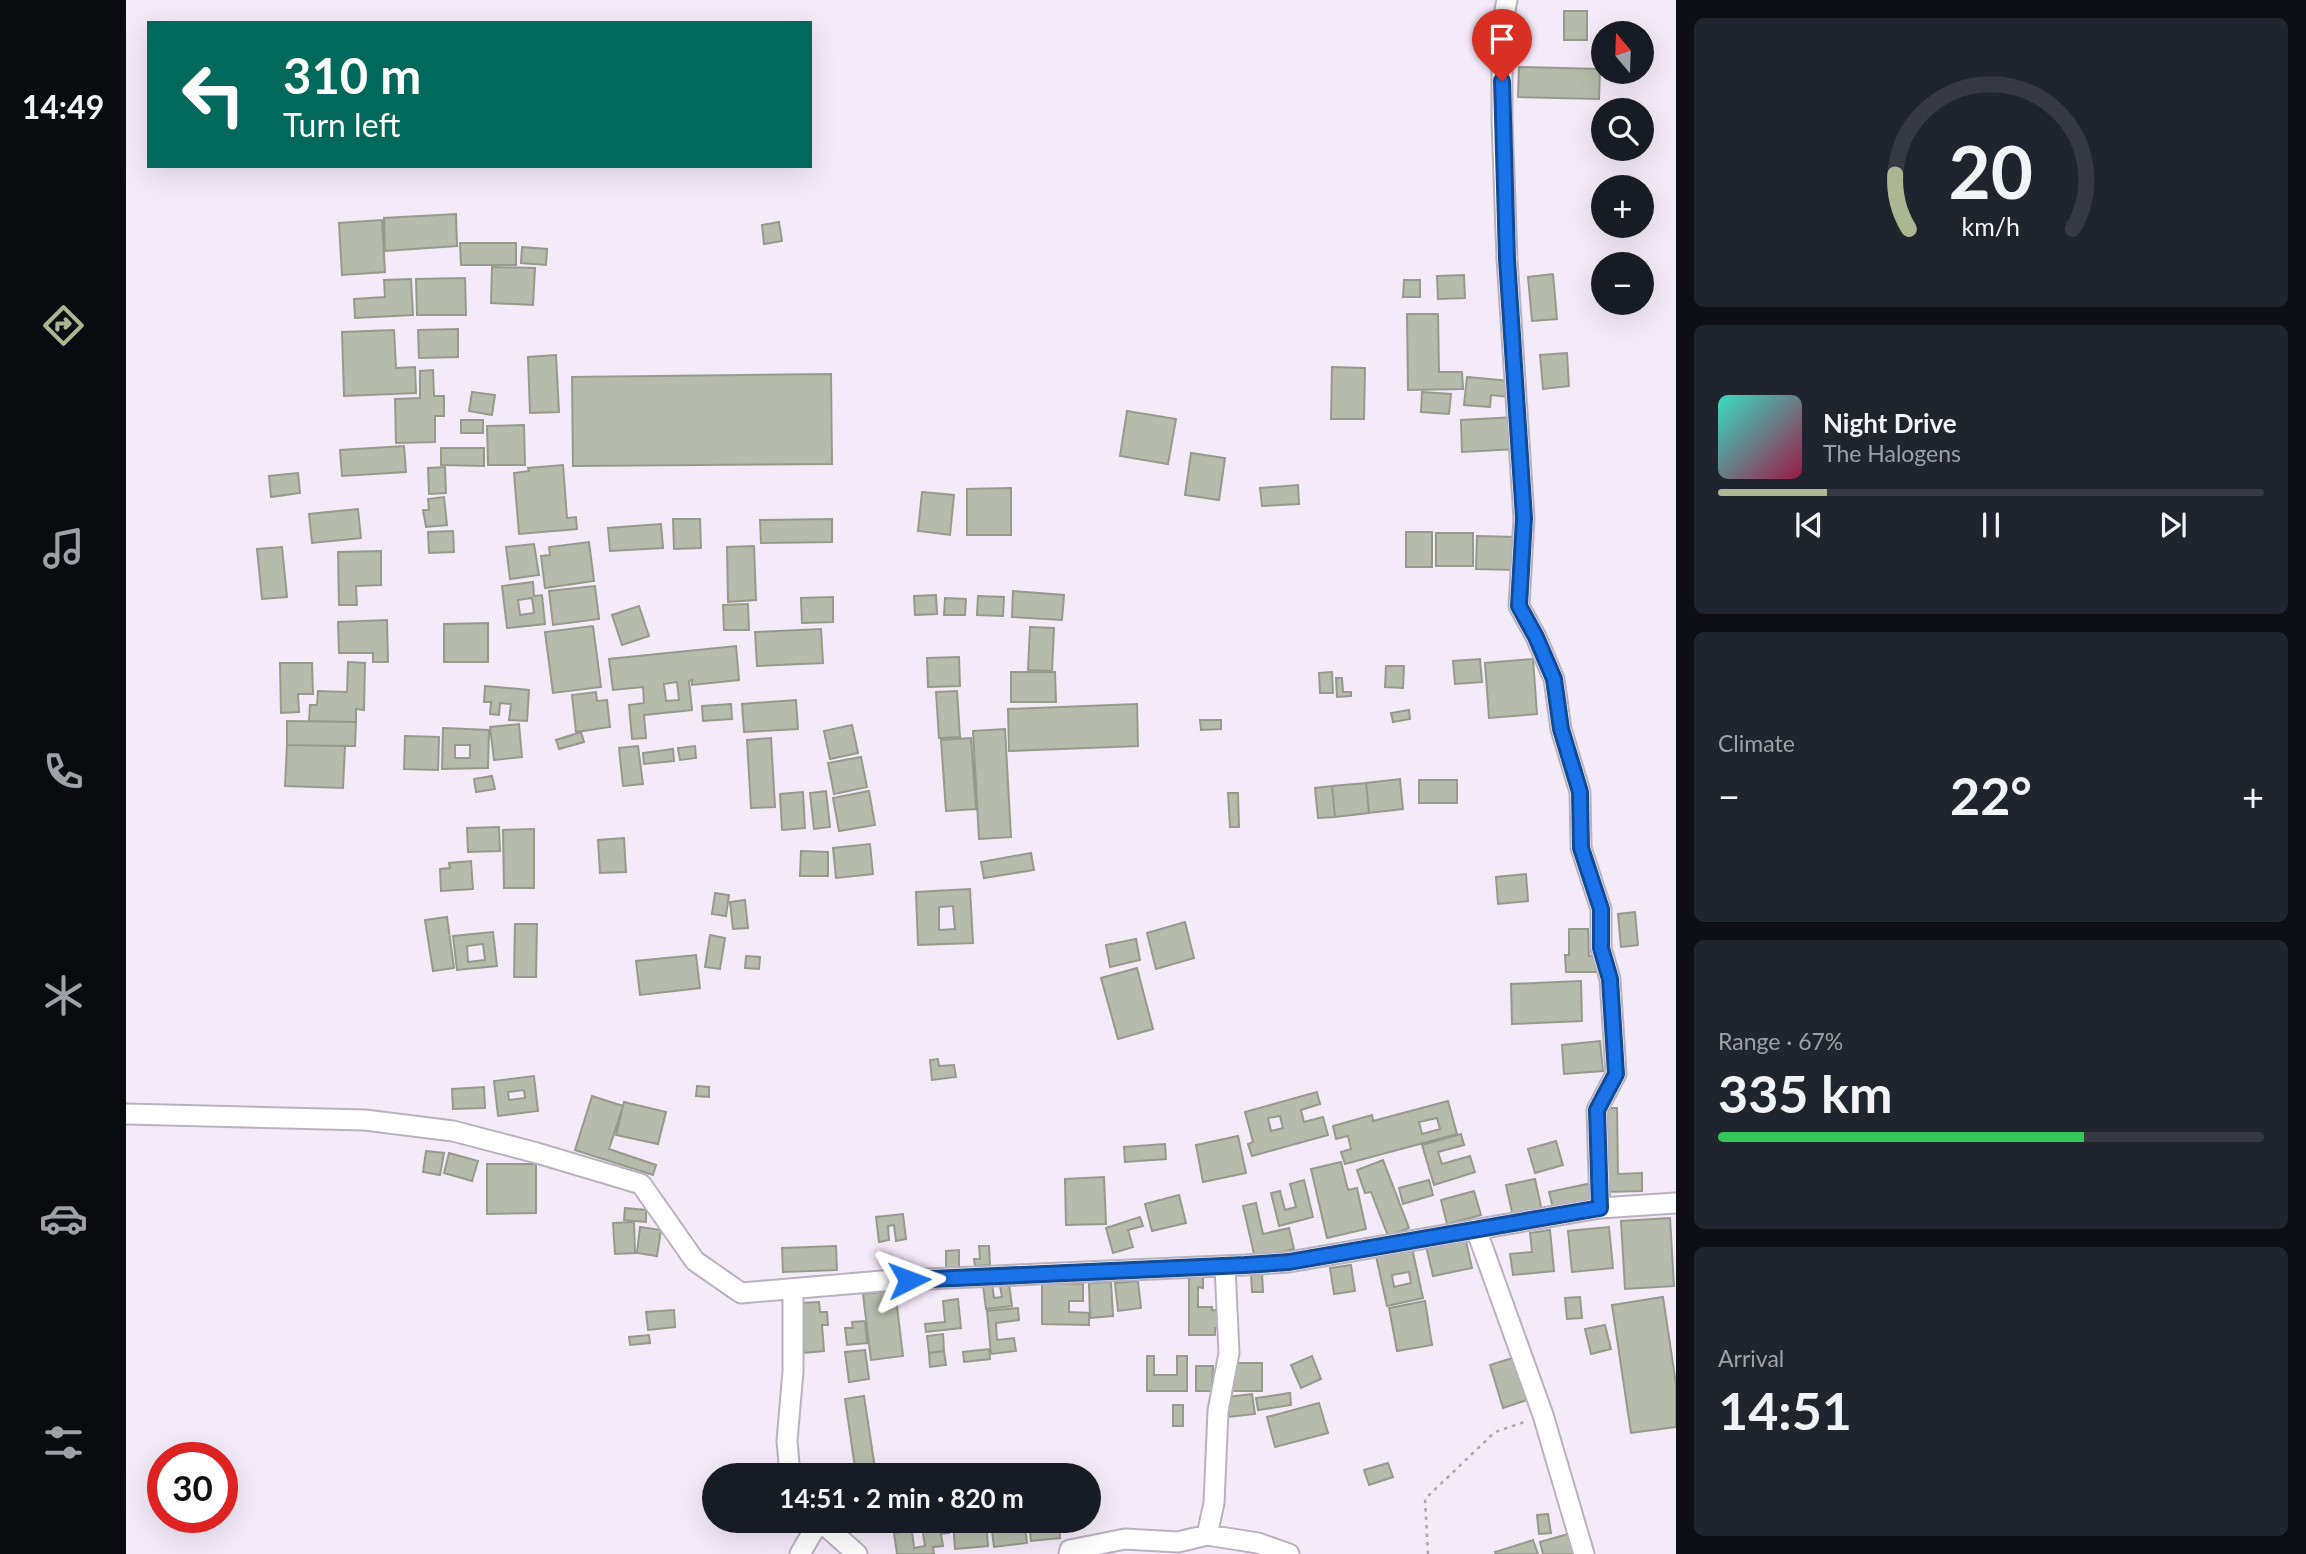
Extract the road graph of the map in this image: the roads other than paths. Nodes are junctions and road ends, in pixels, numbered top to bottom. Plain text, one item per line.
1 (1507, 0) edge
2 (126, 1114) edge
3 (1676, 1203) edge
4 (1600, 1208) junction
5 (1476, 1229) junction
6 (1225, 1266) junction
7 (793, 1289) junction
8 (789, 1463) edge
9 (813, 1533) edge
10 (833, 1533) edge
11 (1207, 1535) junction
12 (1124, 1547) edge
13 (800, 1554) edge
14 (857, 1554) edge
15 (1069, 1554) edge
16 (1289, 1554) edge
17 (1584, 1554) edge

1 - 4 street
2 - 7 street
3 - 4 street
4 - 5 street
5 - 6 street
5 - 17 street
6 - 7 street
6 - 11 street
7 - 8 street
9 - 13 street
10 - 14 street
11 - 12 street
11 - 16 street
12 - 15 street

